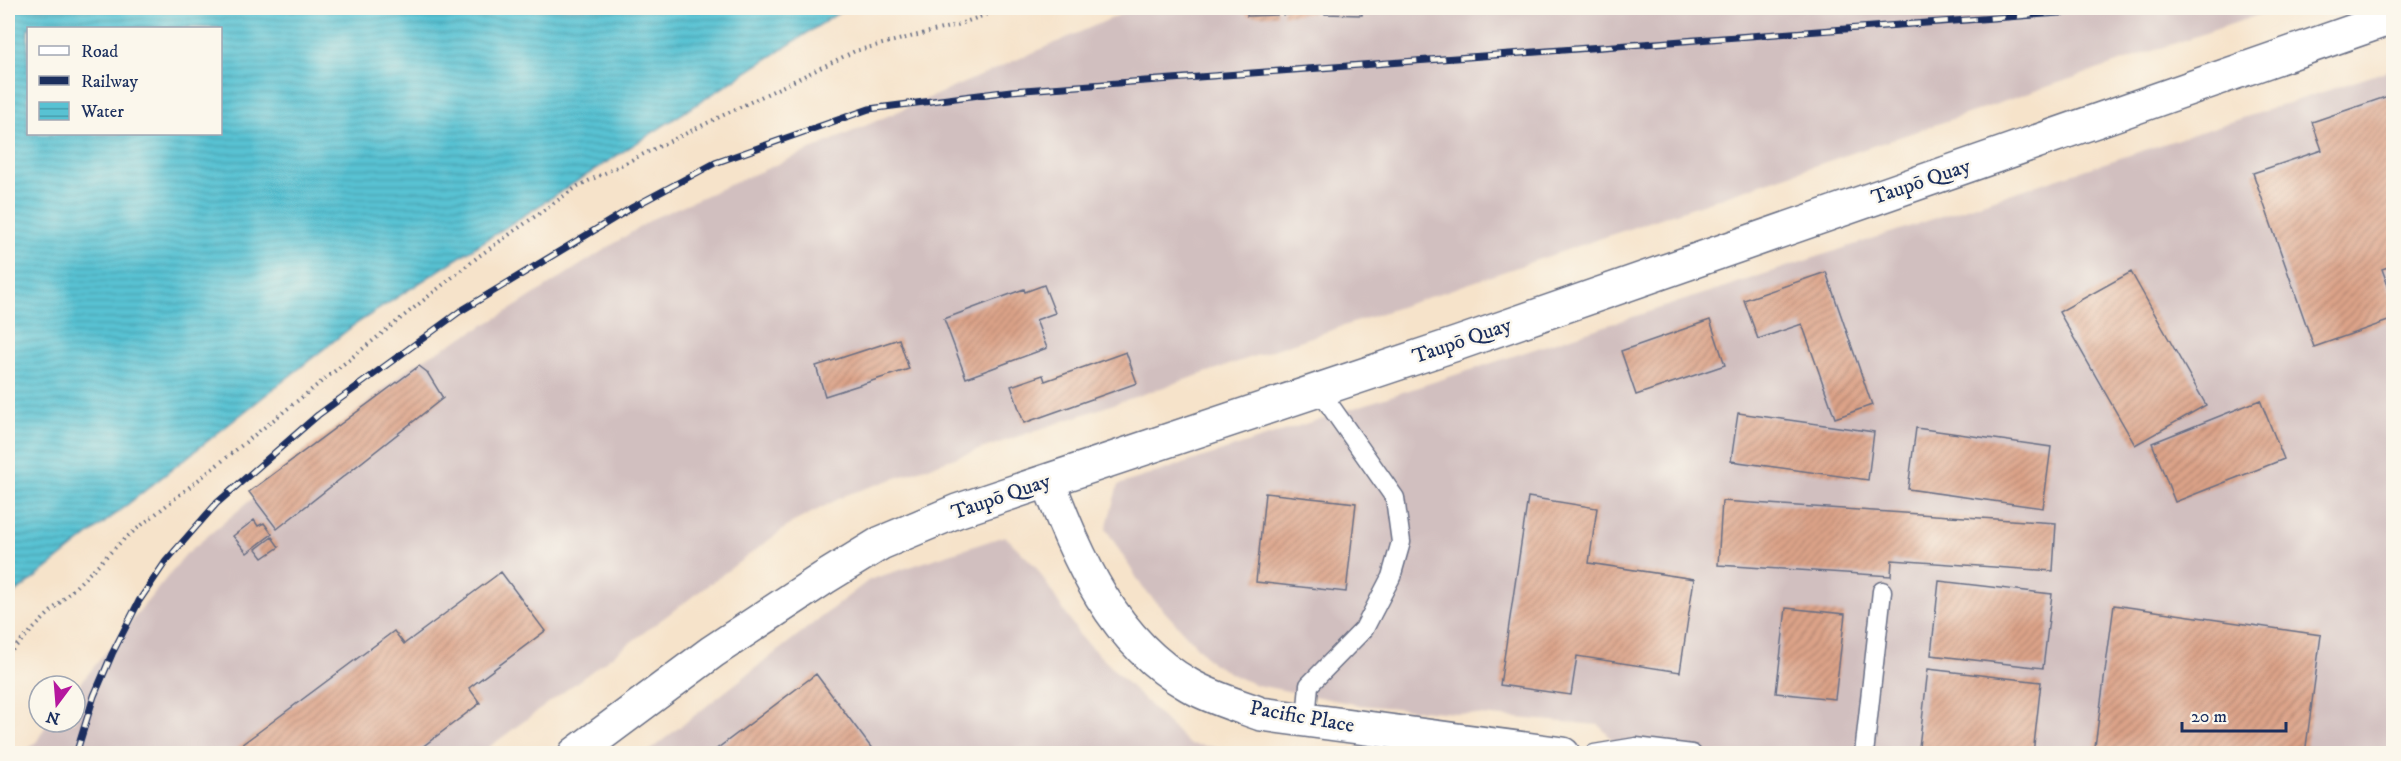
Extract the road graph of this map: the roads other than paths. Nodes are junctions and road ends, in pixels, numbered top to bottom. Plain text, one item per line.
1 (2394, 17) edge
2 (1319, 390) junction
3 (1048, 481) junction
4 (1881, 591) dead end
5 (1306, 720) junction
6 (575, 753) edge
7 (1563, 753) edge
8 (1594, 753) edge
9 (1692, 753) edge
10 (1864, 753) edge

1 - 2 street, Taupō Quay
2 - 3 street, Taupō Quay
2 - 5 lane
3 - 5 street, Pacific Place
3 - 6 street, Taupō Quay
4 - 10 lane
5 - 7 street, Pacific Place
8 - 9 lane

